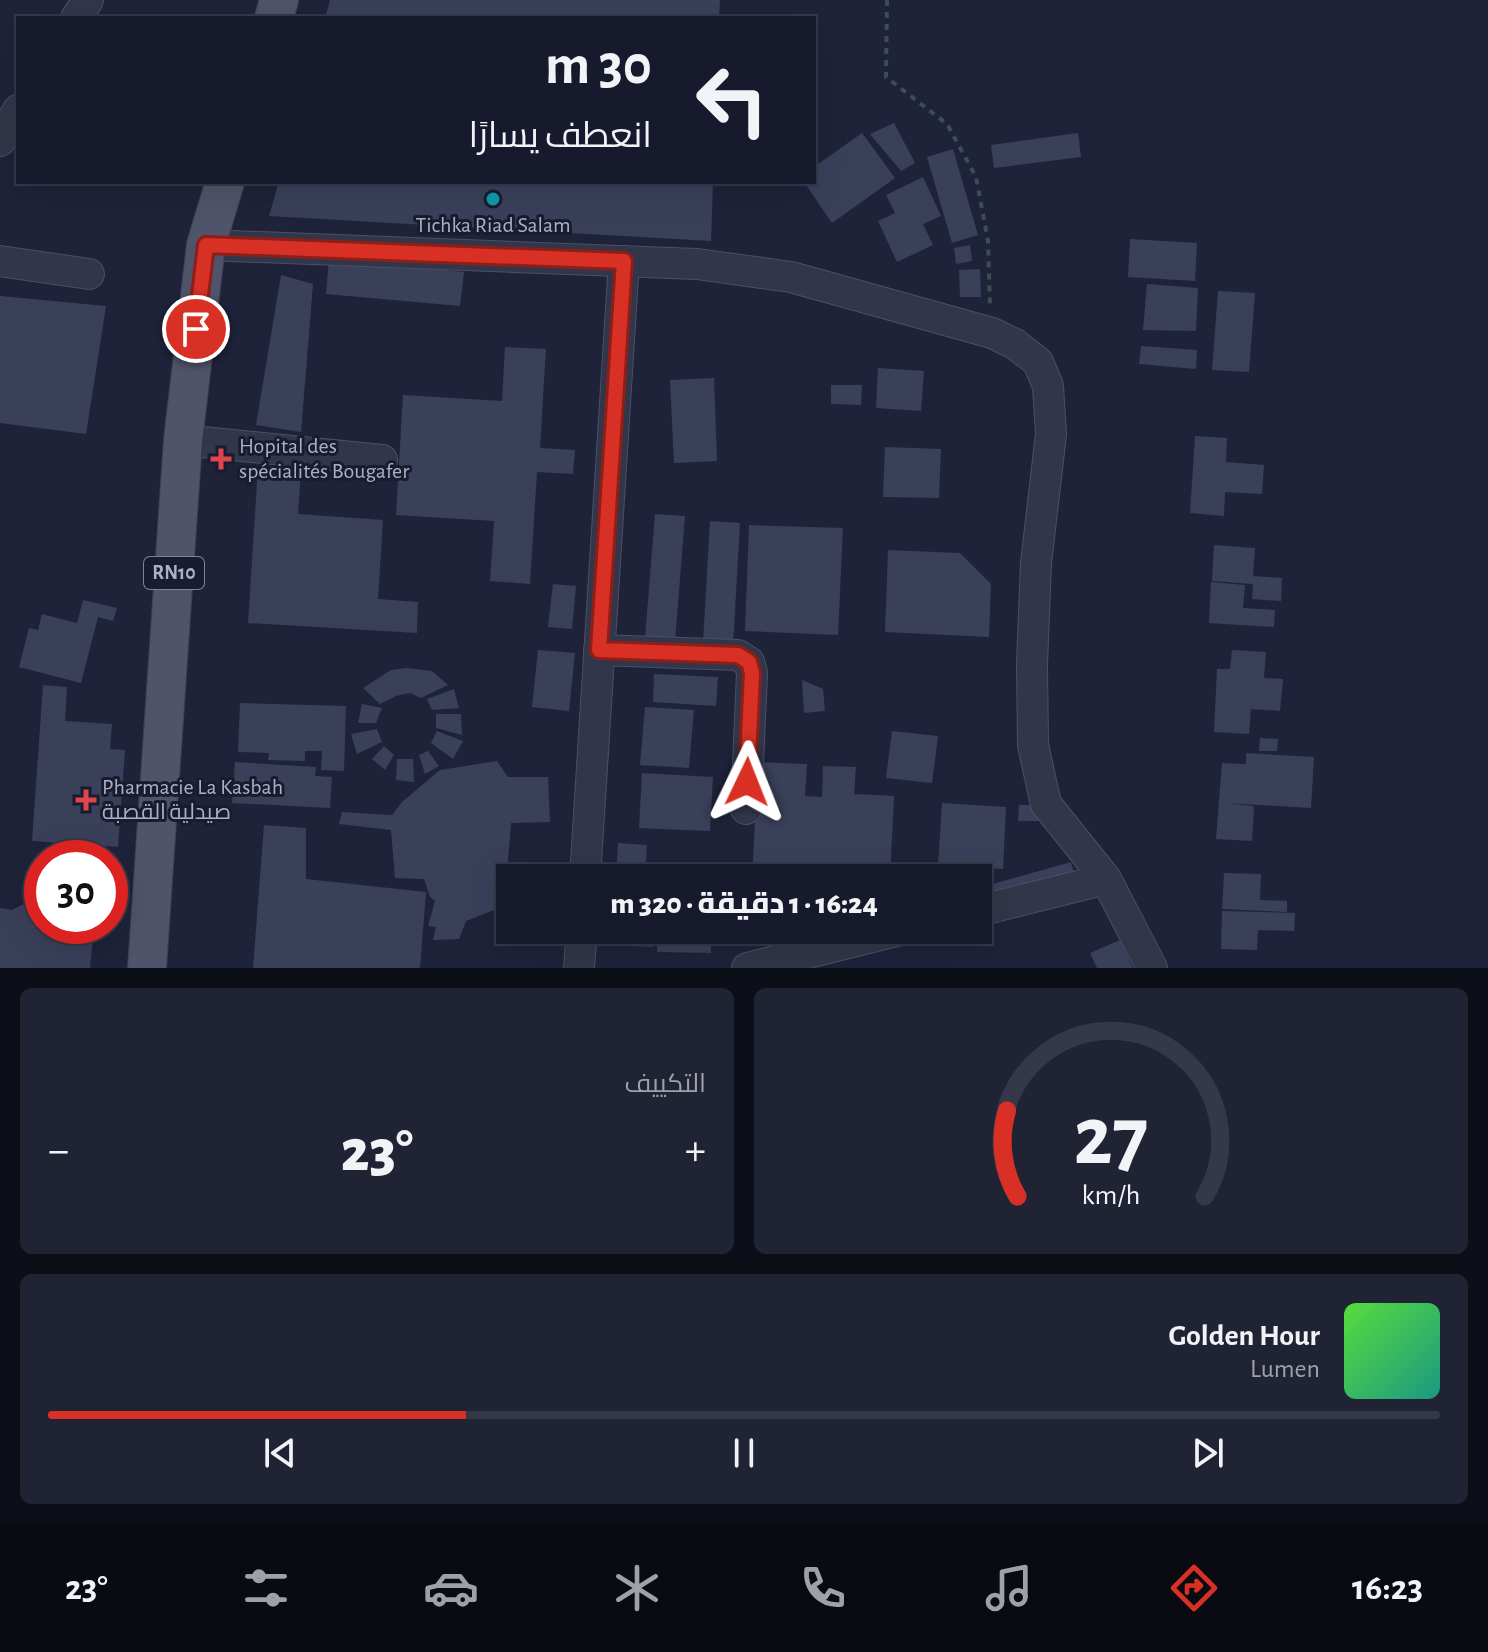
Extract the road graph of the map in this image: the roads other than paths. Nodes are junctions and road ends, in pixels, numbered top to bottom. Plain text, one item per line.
1 (11, 108) edge
2 (0, 141) edge
3 (224, 184) edge
4 (206, 245) junction
5 (0, 261) edge
6 (624, 261) junction
7 (89, 274) dead end
8 (183, 440) junction
9 (382, 460) dead end
10 (599, 650) junction
11 (746, 809) dead end
12 (586, 864) edge
13 (1106, 879) junction
14 (992, 908) edge
15 (581, 944) edge
16 (844, 944) edge
17 (147, 968) edge
18 (579, 968) edge
19 (747, 968) edge
20 (1152, 968) edge

1 - 2 street
3 - 4 main road, RN10
4 - 6 street
4 - 8 main road, RN10
5 - 7 street
6 - 10 street
6 - 13 street
8 - 9 street
8 - 17 main road, RN10
10 - 11 street
10 - 12 street
13 - 14 street
13 - 20 street
15 - 18 street
16 - 19 street

